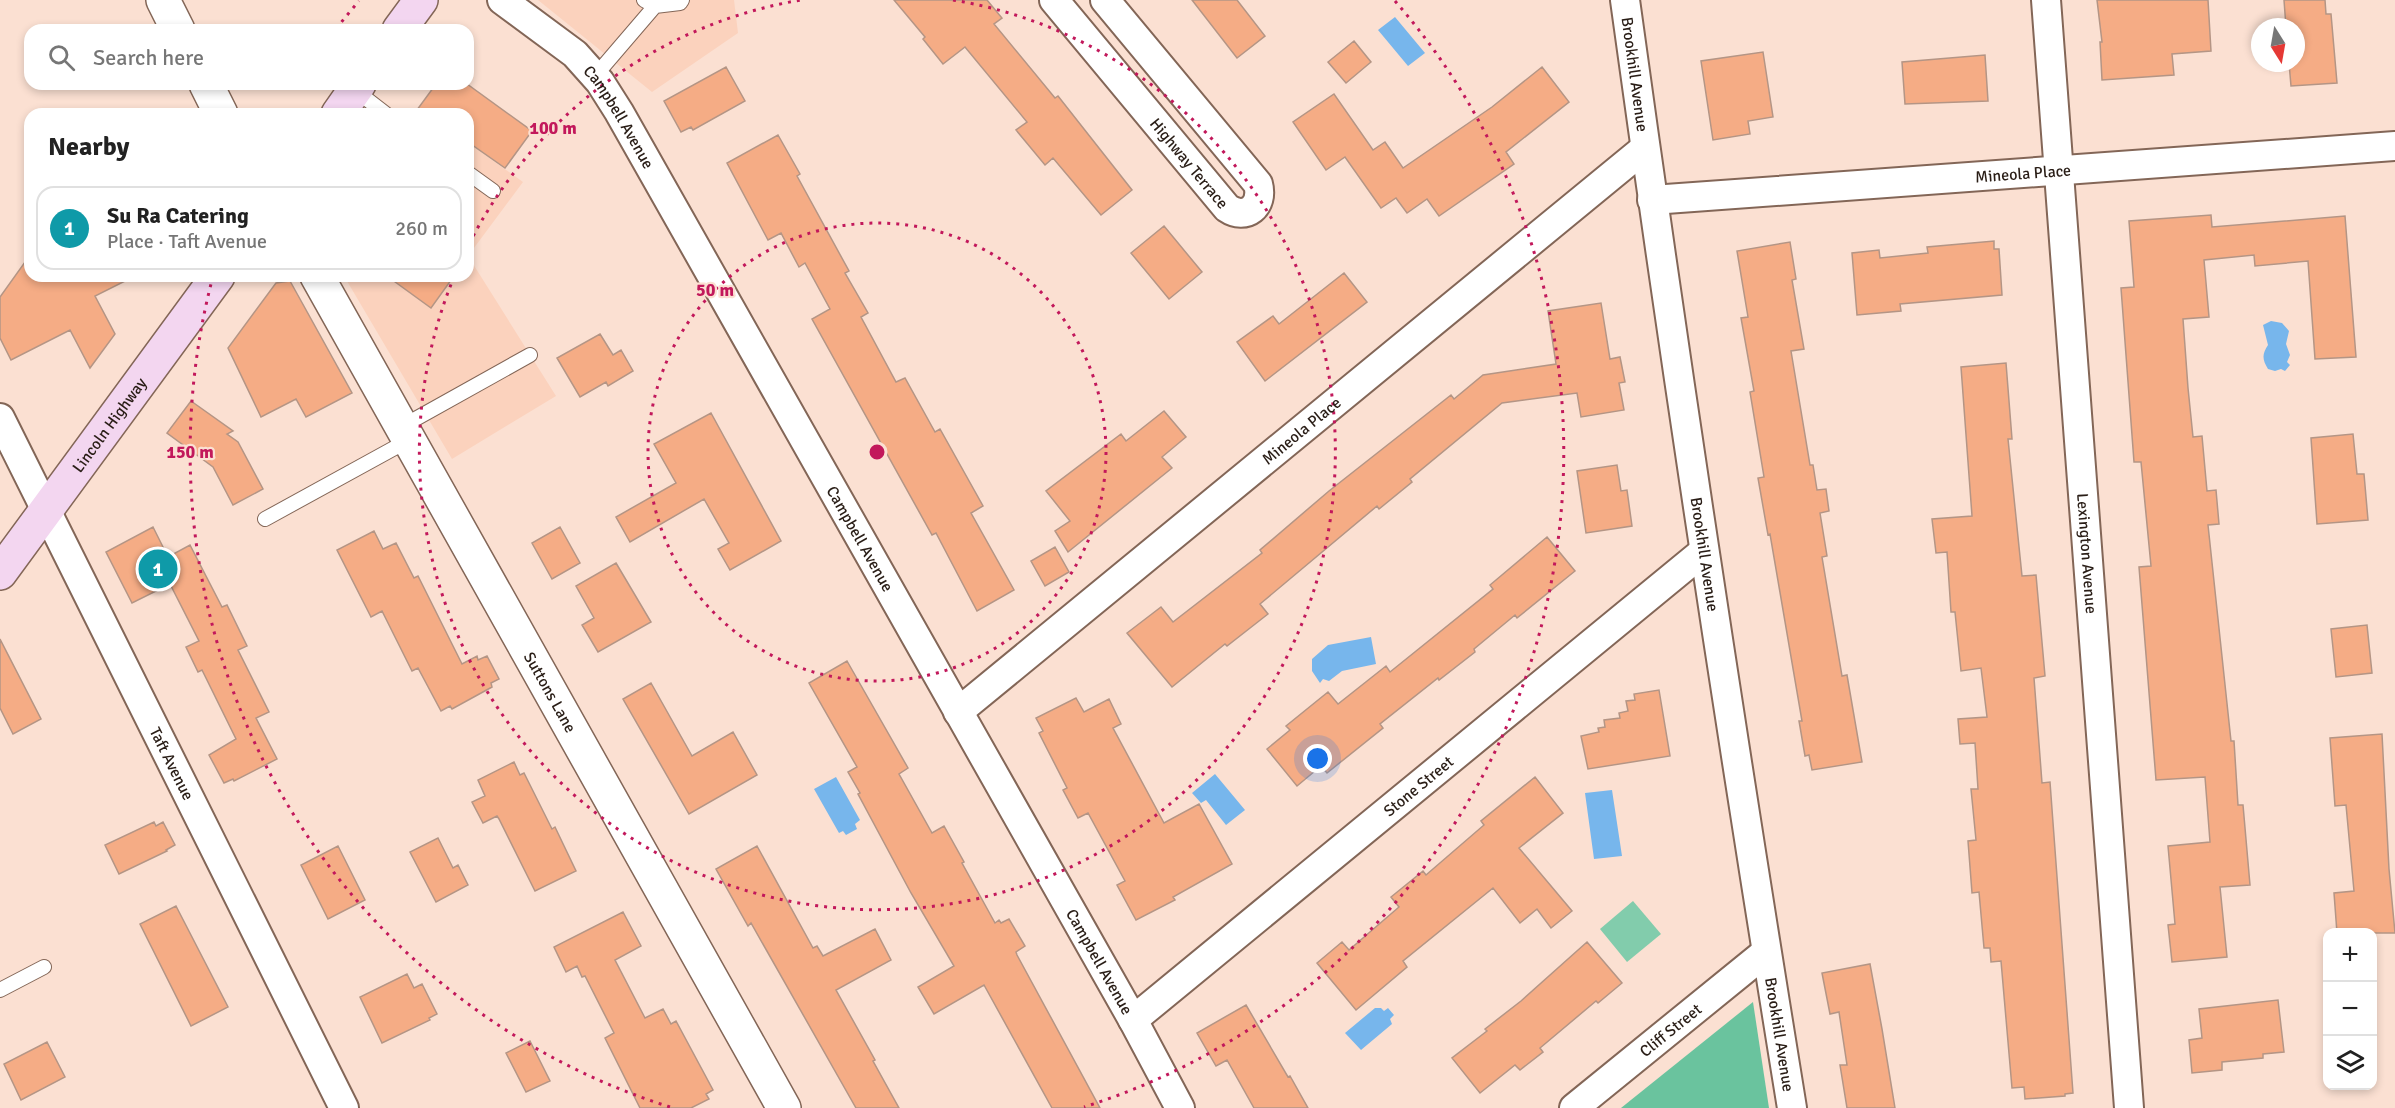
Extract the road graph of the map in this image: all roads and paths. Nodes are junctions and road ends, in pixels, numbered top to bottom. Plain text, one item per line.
1 (163, 0) edge
2 (421, 0) edge
3 (502, 0) edge
4 (682, 0) edge
5 (1054, 0) edge
6 (1105, 0) edge
7 (1625, 0) edge
8 (2046, 0) edge
9 (649, 3) edge
10 (175, 24) edge
11 (403, 24) edge
12 (595, 76) junction
13 (209, 90) edge
14 (351, 96) edge
15 (218, 108) edge
16 (374, 108) edge
17 (2395, 146) edge
18 (1645, 148) junction
19 (2057, 171) junction
20 (474, 177) edge
21 (493, 191) dead end
22 (1652, 200) junction
23 (214, 282) edge
24 (320, 282) edge
25 (530, 355) dead end
26 (0, 418) edge
27 (405, 434) junction
28 (45, 508) junction
29 (265, 519) dead end
30 (1704, 551) junction
31 (0, 573) edge
32 (958, 712) junction
33 (1766, 952) junction
34 (44, 967) dead end
35 (0, 990) edge
36 (1133, 1020) junction
37 (344, 1108) edge
38 (784, 1108) edge
39 (1180, 1108) edge
40 (1574, 1108) edge
41 (1791, 1108) edge
42 (2129, 1108) edge

1 - 10 street
2 - 11 main road
3 - 12 street, Campbell Avenue
4 - 9 lane
5 - 6 street, Highway Terrace
7 - 18 street, Brookhill Avenue
8 - 19 street, Lexington Avenue
9 - 12 lane
12 - 32 street, Campbell Avenue
13 - 15 street
14 - 16 lane
17 - 19 street, Mineola Place
18 - 22 street, Brookhill Avenue
18 - 32 street, Mineola Place
19 - 22 street, Mineola Place
19 - 42 street, Lexington Avenue
20 - 21 lane
22 - 30 street, Brookhill Avenue
23 - 28 main road, Lincoln Highway
24 - 27 street, Suttons Lane
25 - 27 lane
26 - 28 street, Taft Avenue
27 - 29 lane
27 - 38 street, Suttons Lane
28 - 31 main road, Lincoln Highway
28 - 37 street, Taft Avenue
30 - 33 street, Brookhill Avenue
30 - 36 street, Stone Street
32 - 36 street, Campbell Avenue
33 - 40 street, Cliff Street
33 - 41 street, Brookhill Avenue
34 - 35 lane
36 - 39 street, Campbell Avenue

